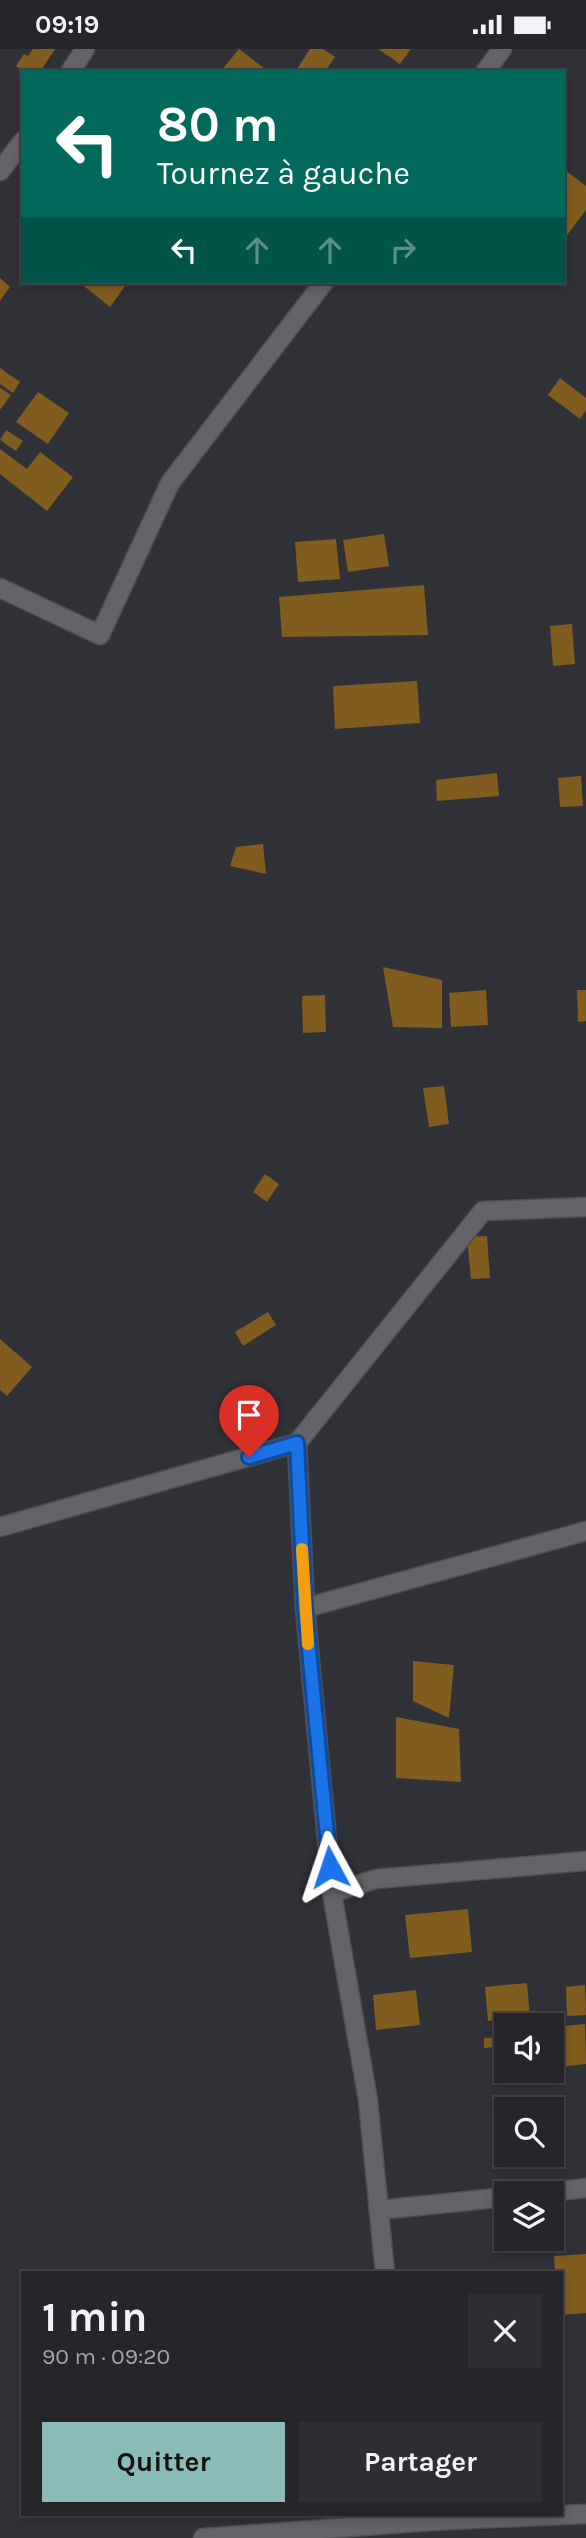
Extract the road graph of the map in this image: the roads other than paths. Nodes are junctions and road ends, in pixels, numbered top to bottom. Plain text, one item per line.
1 (85, 49) edge
2 (502, 49) edge
3 (71, 70) edge
4 (486, 70) edge
5 (21, 144) edge
6 (0, 171) edge
7 (322, 284) edge
8 (0, 588) edge
9 (586, 1207) edge
10 (297, 1443) junction
11 (0, 1527) edge
12 (586, 1531) edge
13 (305, 1608) junction
14 (586, 1861) edge
15 (332, 1893) junction
16 (586, 2188) edge
17 (564, 2190) edge
18 (494, 2198) edge
19 (379, 2210) junction
20 (385, 2271) edge
21 (586, 2514) edge
22 (563, 2515) edge
23 (517, 2516) edge
24 (430, 2518) edge
25 (203, 2538) edge

1 - 3 street
2 - 4 street
5 - 6 street
7 - 8 street
9 - 10 street
10 - 11 street
10 - 13 street
12 - 13 street
13 - 15 street
14 - 15 street
15 - 19 street
16 - 17 street
18 - 19 street
19 - 20 street
21 - 22 street
23 - 24 street
24 - 25 street

